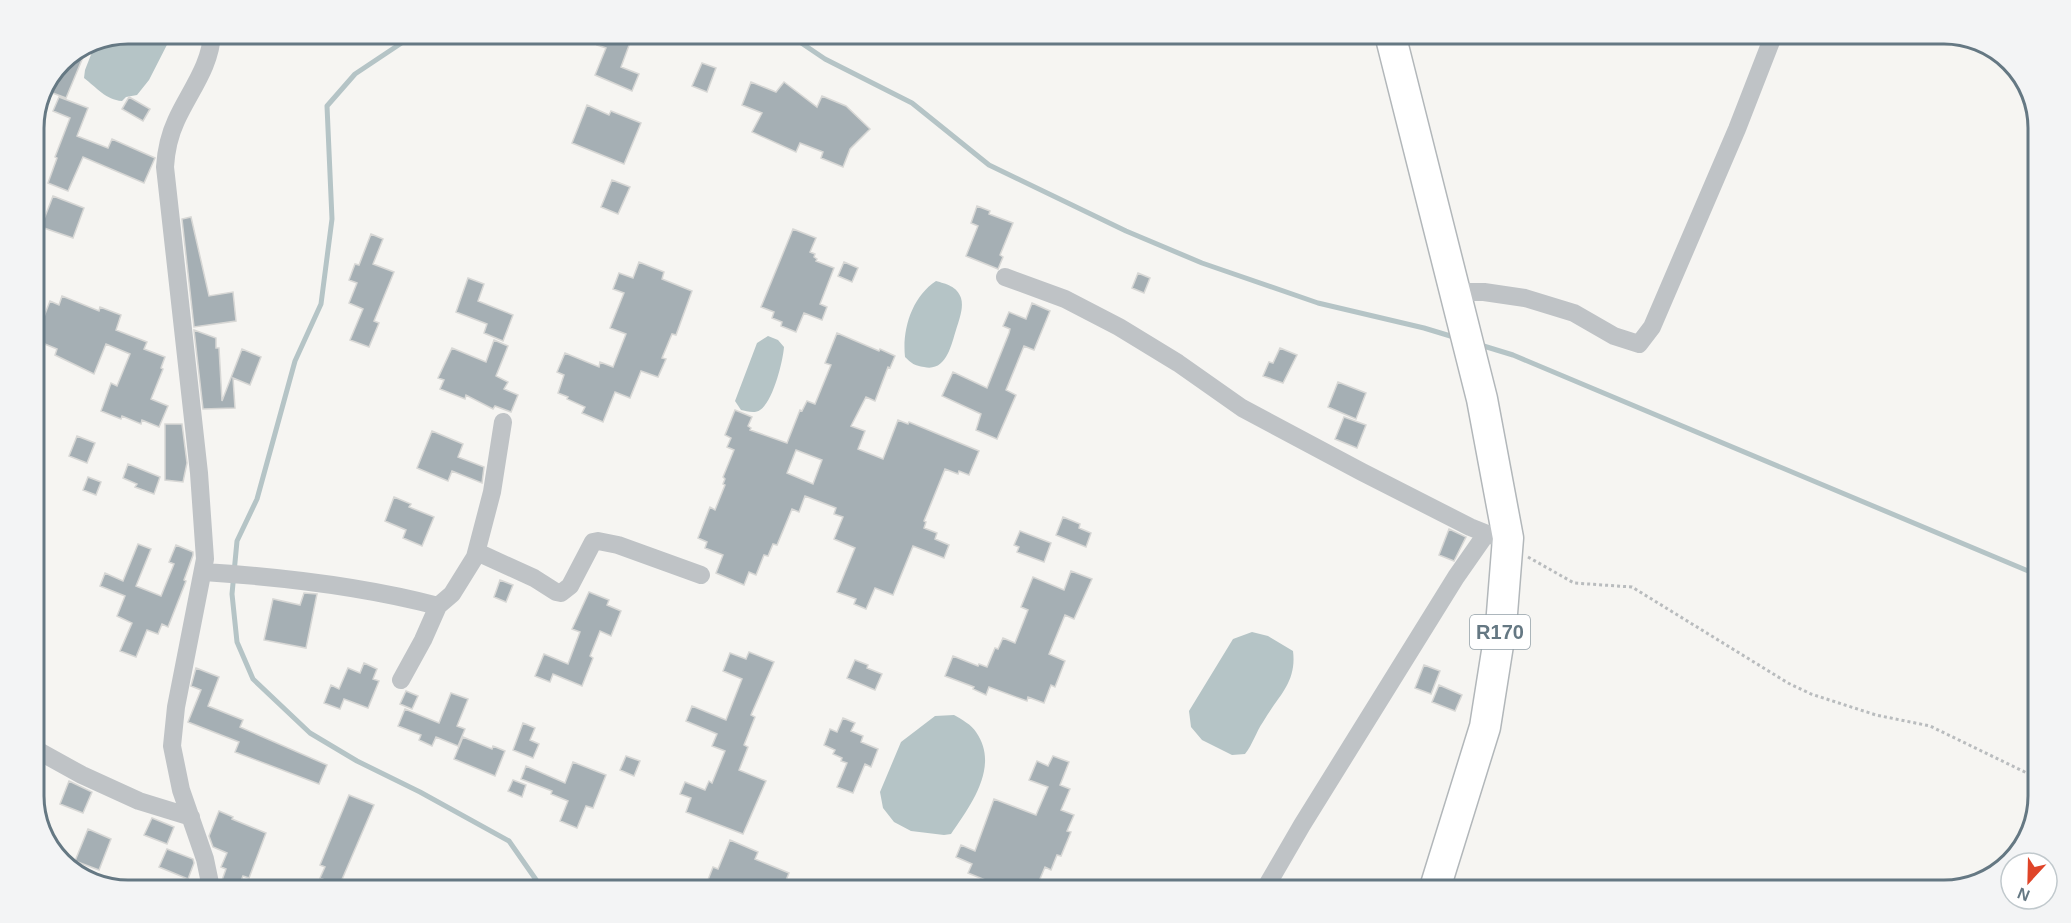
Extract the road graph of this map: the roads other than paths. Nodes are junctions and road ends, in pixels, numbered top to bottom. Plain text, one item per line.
1 (209, 44) edge
2 (1392, 44) edge
3 (1770, 44) edge
4 (1005, 277) dead end
5 (1458, 306) junction
6 (503, 422) dead end
7 (1501, 540) junction
8 (477, 552) junction
9 (210, 573) junction
10 (701, 575) dead end
11 (438, 606) junction
12 (401, 680) dead end
13 (44, 754) edge
14 (191, 817) junction
15 (210, 880) edge
16 (1270, 880) edge
17 (1437, 880) edge

1 - 9 street
2 - 5 main road, R170
3 - 5 street
4 - 7 street
5 - 7 main road, R170
6 - 8 street
7 - 16 street
7 - 17 main road, R170
8 - 10 street
8 - 11 street
9 - 11 street
9 - 14 street
11 - 12 street
13 - 14 street
14 - 15 street

